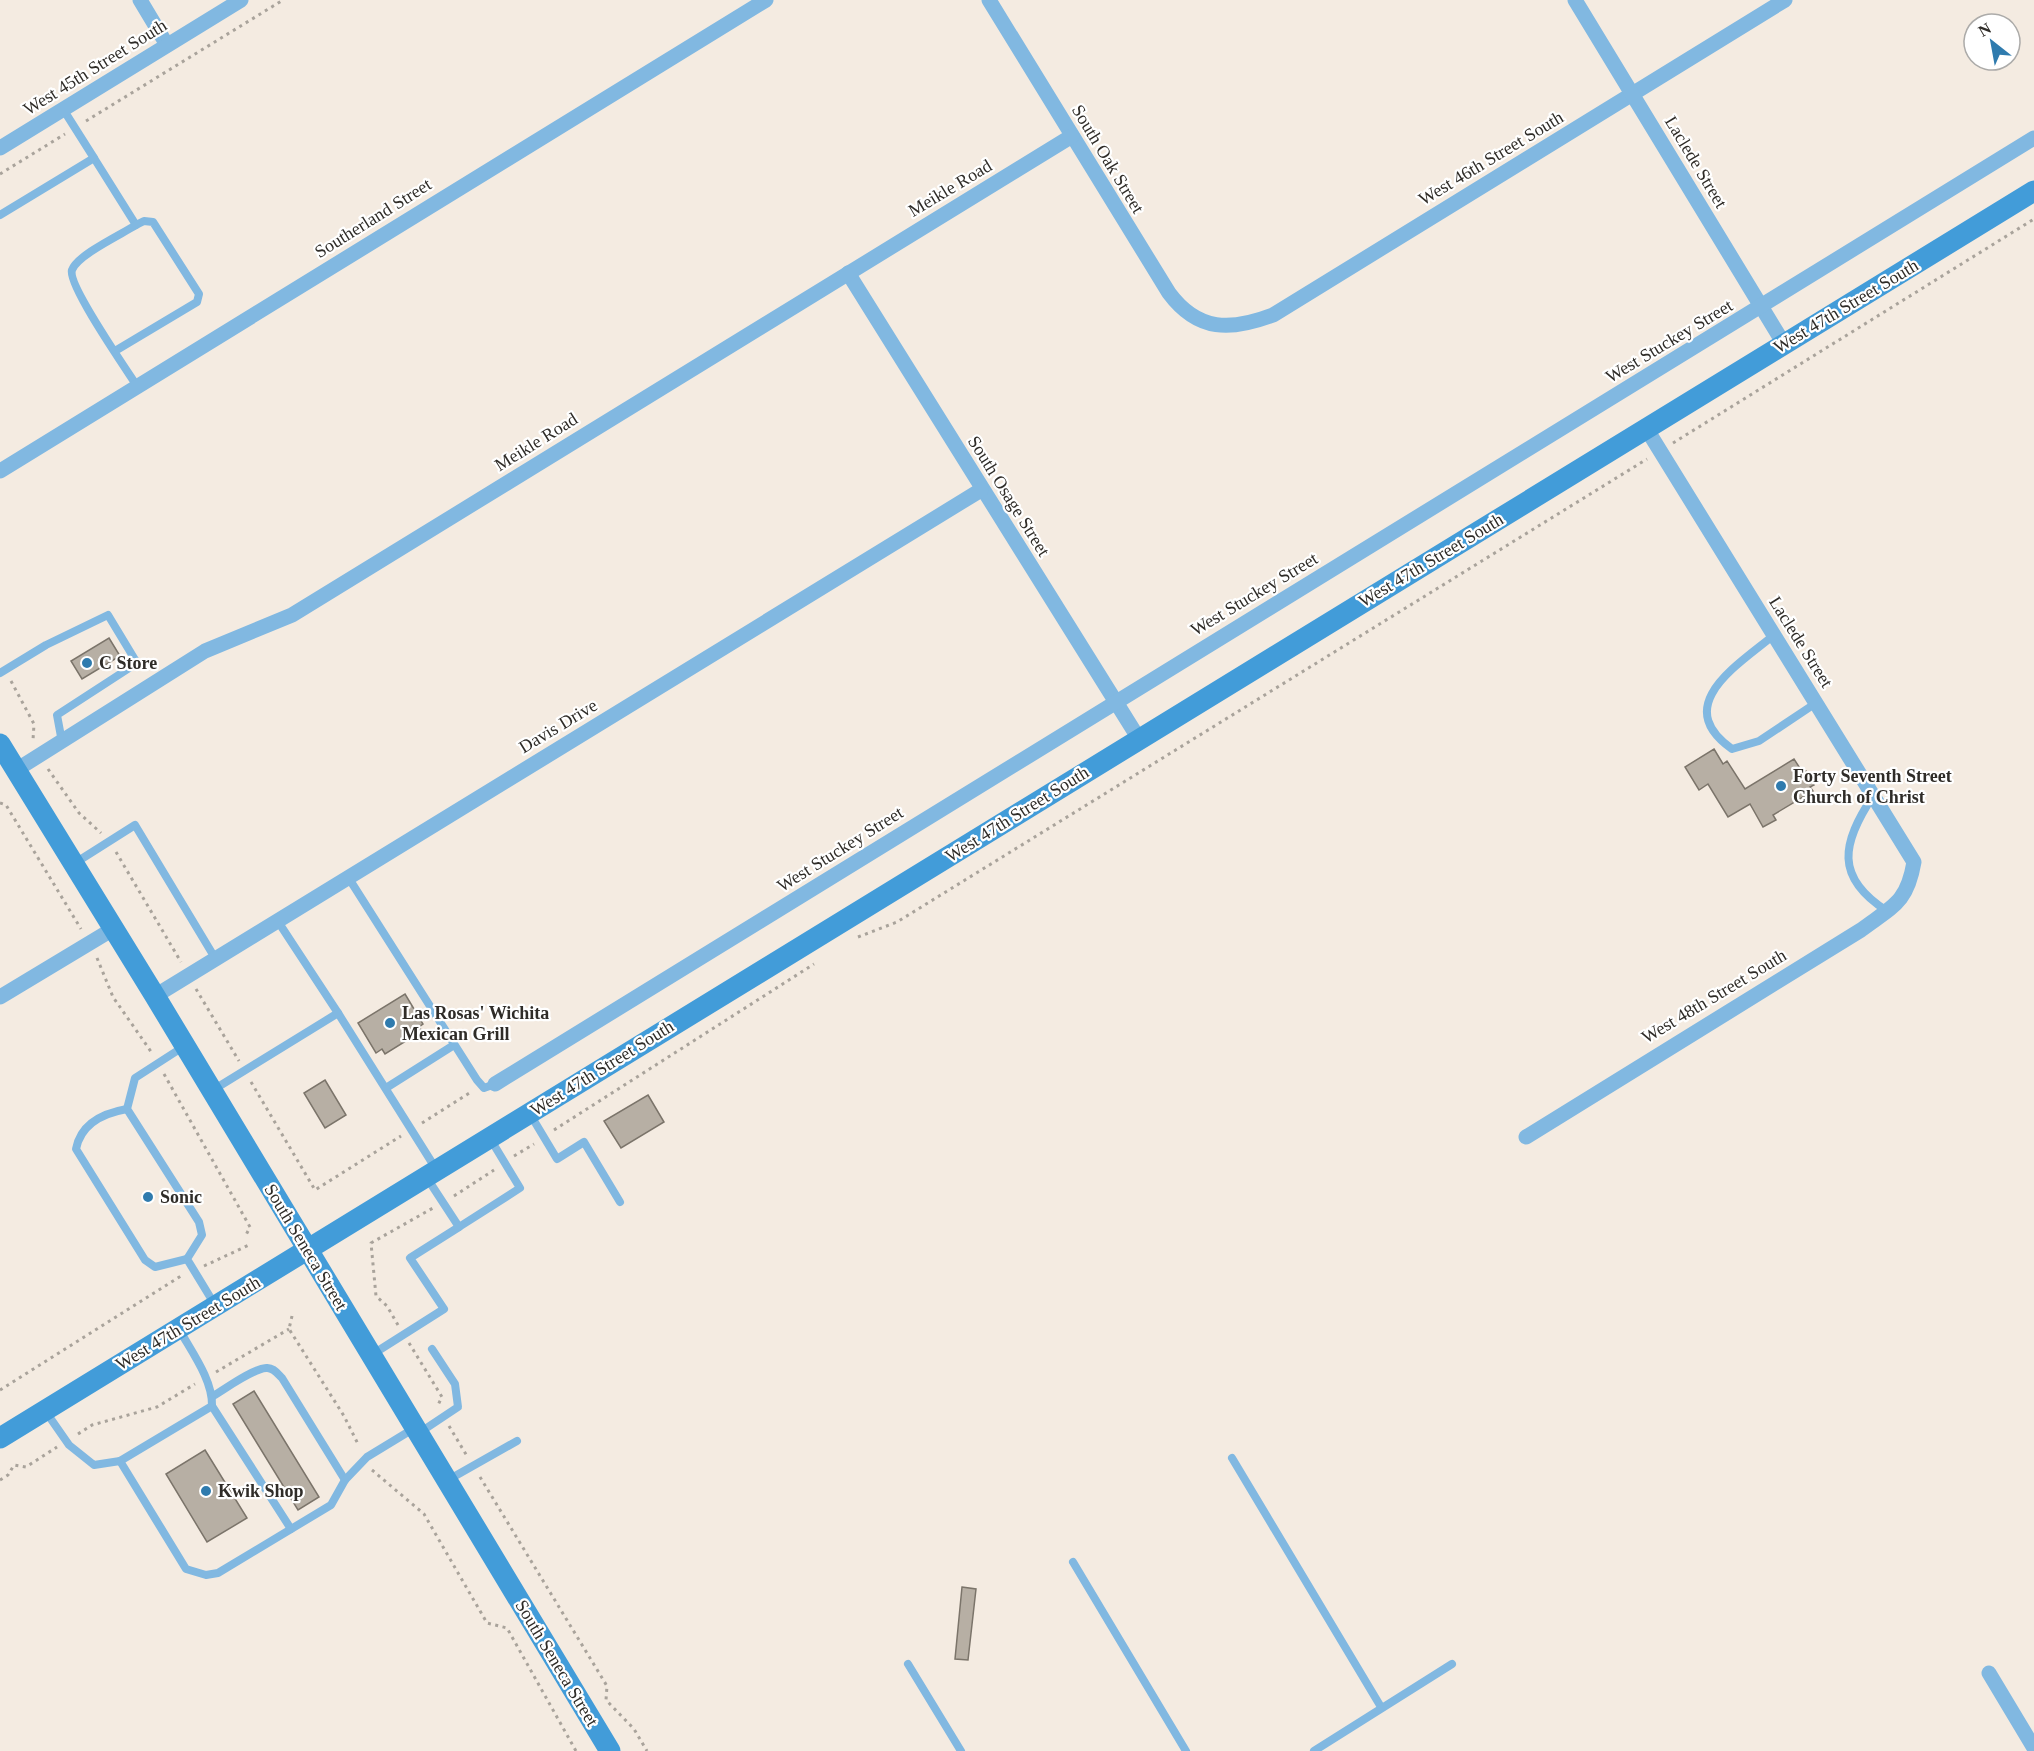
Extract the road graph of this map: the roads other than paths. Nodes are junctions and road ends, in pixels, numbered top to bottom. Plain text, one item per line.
1 (140, 0) edge
2 (240, 0) edge
3 (766, 0) edge
4 (989, 0) edge
5 (1575, 0) edge
6 (1785, 0) edge
7 (167, 45) junction
8 (1633, 95) junction
9 (63, 109) junction
10 (1072, 136) junction
11 (2034, 138) edge
12 (0, 148) edge
13 (94, 158) junction
14 (2034, 191) edge
15 (0, 215) edge
16 (136, 225) junction
17 (848, 273) junction
18 (1761, 307) junction
19 (1210, 323) joint
20 (1784, 344) junction
21 (115, 351) junction
22 (137, 386) junction
23 (1647, 428) junction
24 (0, 471) edge
25 (981, 490) junction
26 (1774, 635) junction
27 (3, 671) edge
28 (1116, 701) junction
29 (1816, 704) junction
30 (1139, 739) junction
31 (62, 742) junction
32 (0, 744) edge
33 (16, 770) junction
34 (1873, 796) junction
35 (73, 864) junction
36 (348, 877) junction
37 (1911, 879) joint
38 (1887, 911) junction
39 (277, 920) junction
40 (113, 928) junction
41 (215, 958) junction
42 (155, 996) junction
43 (0, 997) edge
44 (338, 1013) junction
45 (454, 1045) junction
46 (185, 1046) junction
47 (495, 1084) joint
48 (386, 1088) junction
49 (212, 1091) junction
50 (127, 1109) junction
51 (529, 1113) junction
52 (489, 1137) junction
53 (1526, 1137) dead end
54 (431, 1173) junction
55 (620, 1202) dead end
56 (459, 1227) junction
57 (309, 1249) junction
58 (187, 1259) junction
59 (216, 1306) junction
60 (178, 1328) junction
61 (432, 1349) dead end
62 (371, 1355) junction
63 (213, 1396) junction
64 (212, 1406) junction
65 (45, 1410) junction
66 (416, 1431) junction
67 (0, 1438) edge
68 (517, 1441) dead end
69 (1232, 1458) dead end
70 (120, 1461) junction
71 (345, 1479) junction
72 (447, 1481) junction
73 (291, 1529) junction
74 (1073, 1562) dead end
75 (908, 1664) dead end
76 (1452, 1664) dead end
77 (1989, 1673) dead end
78 (1381, 1707) junction
79 (2034, 1748) edge
80 (610, 1751) edge
81 (961, 1751) edge
82 (1186, 1751) edge
83 (1314, 1751) edge

1 - 7 street
2 - 7 street, West 45th Street South
3 - 22 street, Southerland Street
4 - 10 street, South Oak Street
5 - 8 street, Laclede Street
6 - 8 street, West 46th Street South
7 - 9 street, West 45th Street South
8 - 18 street, Laclede Street
8 - 19 street, West 46th Street South
9 - 12 street, West 45th Street South
9 - 13 lane
10 - 17 street, Meikle Road
10 - 19 street, South Oak Street
11 - 18 street, West Stuckey Street
13 - 15 lane
13 - 16 lane
14 - 20 street, West 47th Street South
16 - 21 lane
16 - 21 lane
17 - 25 street, South Osage Street
17 - 31 street, Meikle Road
18 - 20 street, Laclede Street
18 - 28 street, West Stuckey Street
20 - 23 street, West 47th Street South
21 - 22 lane
22 - 24 street, Southerland Street
23 - 26 street, Laclede Street
23 - 30 street, West 47th Street South
25 - 28 street, South Osage Street
25 - 36 street, Davis Drive
26 - 29 street, Laclede Street
26 - 29 lane
27 - 31 lane
28 - 30 street, South Osage Street
28 - 47 street, West Stuckey Street
29 - 34 street, Laclede Street
30 - 51 street, West 47th Street South
31 - 33 street, Meikle Road
32 - 33 street, South Seneca Street
33 - 35 street, South Seneca Street
34 - 37 street, Laclede Street
34 - 38 lane
35 - 40 street, South Seneca Street
35 - 41 lane
36 - 39 street, Davis Drive
36 - 45 lane
37 - 38 street, West 48th Street South
38 - 53 street, West 48th Street South
39 - 41 street, Davis Drive
39 - 44 lane
40 - 42 street, South Seneca Street
40 - 43 street
41 - 42 street, Davis Drive
42 - 46 street, South Seneca Street
44 - 48 lane
44 - 49 lane
45 - 47 lane
45 - 48 lane
46 - 49 street, South Seneca Street
46 - 50 lane
48 - 54 lane
49 - 57 street, South Seneca Street
50 - 58 lane
50 - 58 lane
51 - 52 street, West 47th Street South
51 - 55 lane
52 - 54 street, West 47th Street South
52 - 56 lane
54 - 56 lane
54 - 57 street, West 47th Street South
56 - 62 lane
57 - 59 street, West 47th Street South
57 - 62 street, South Seneca Street
58 - 59 lane
59 - 60 street, West 47th Street South
60 - 63 lane
60 - 65 street, West 47th Street South
61 - 66 lane
62 - 66 street, South Seneca Street
63 - 64 lane
63 - 71 lane
64 - 70 lane
64 - 73 lane
65 - 67 street, West 47th Street South
65 - 70 lane
66 - 71 lane
66 - 72 street, South Seneca Street
68 - 72 lane
69 - 78 lane
70 - 73 lane
71 - 73 lane
72 - 80 street, South Seneca Street
74 - 82 lane
75 - 81 lane
76 - 78 lane
77 - 79 street
78 - 83 lane

